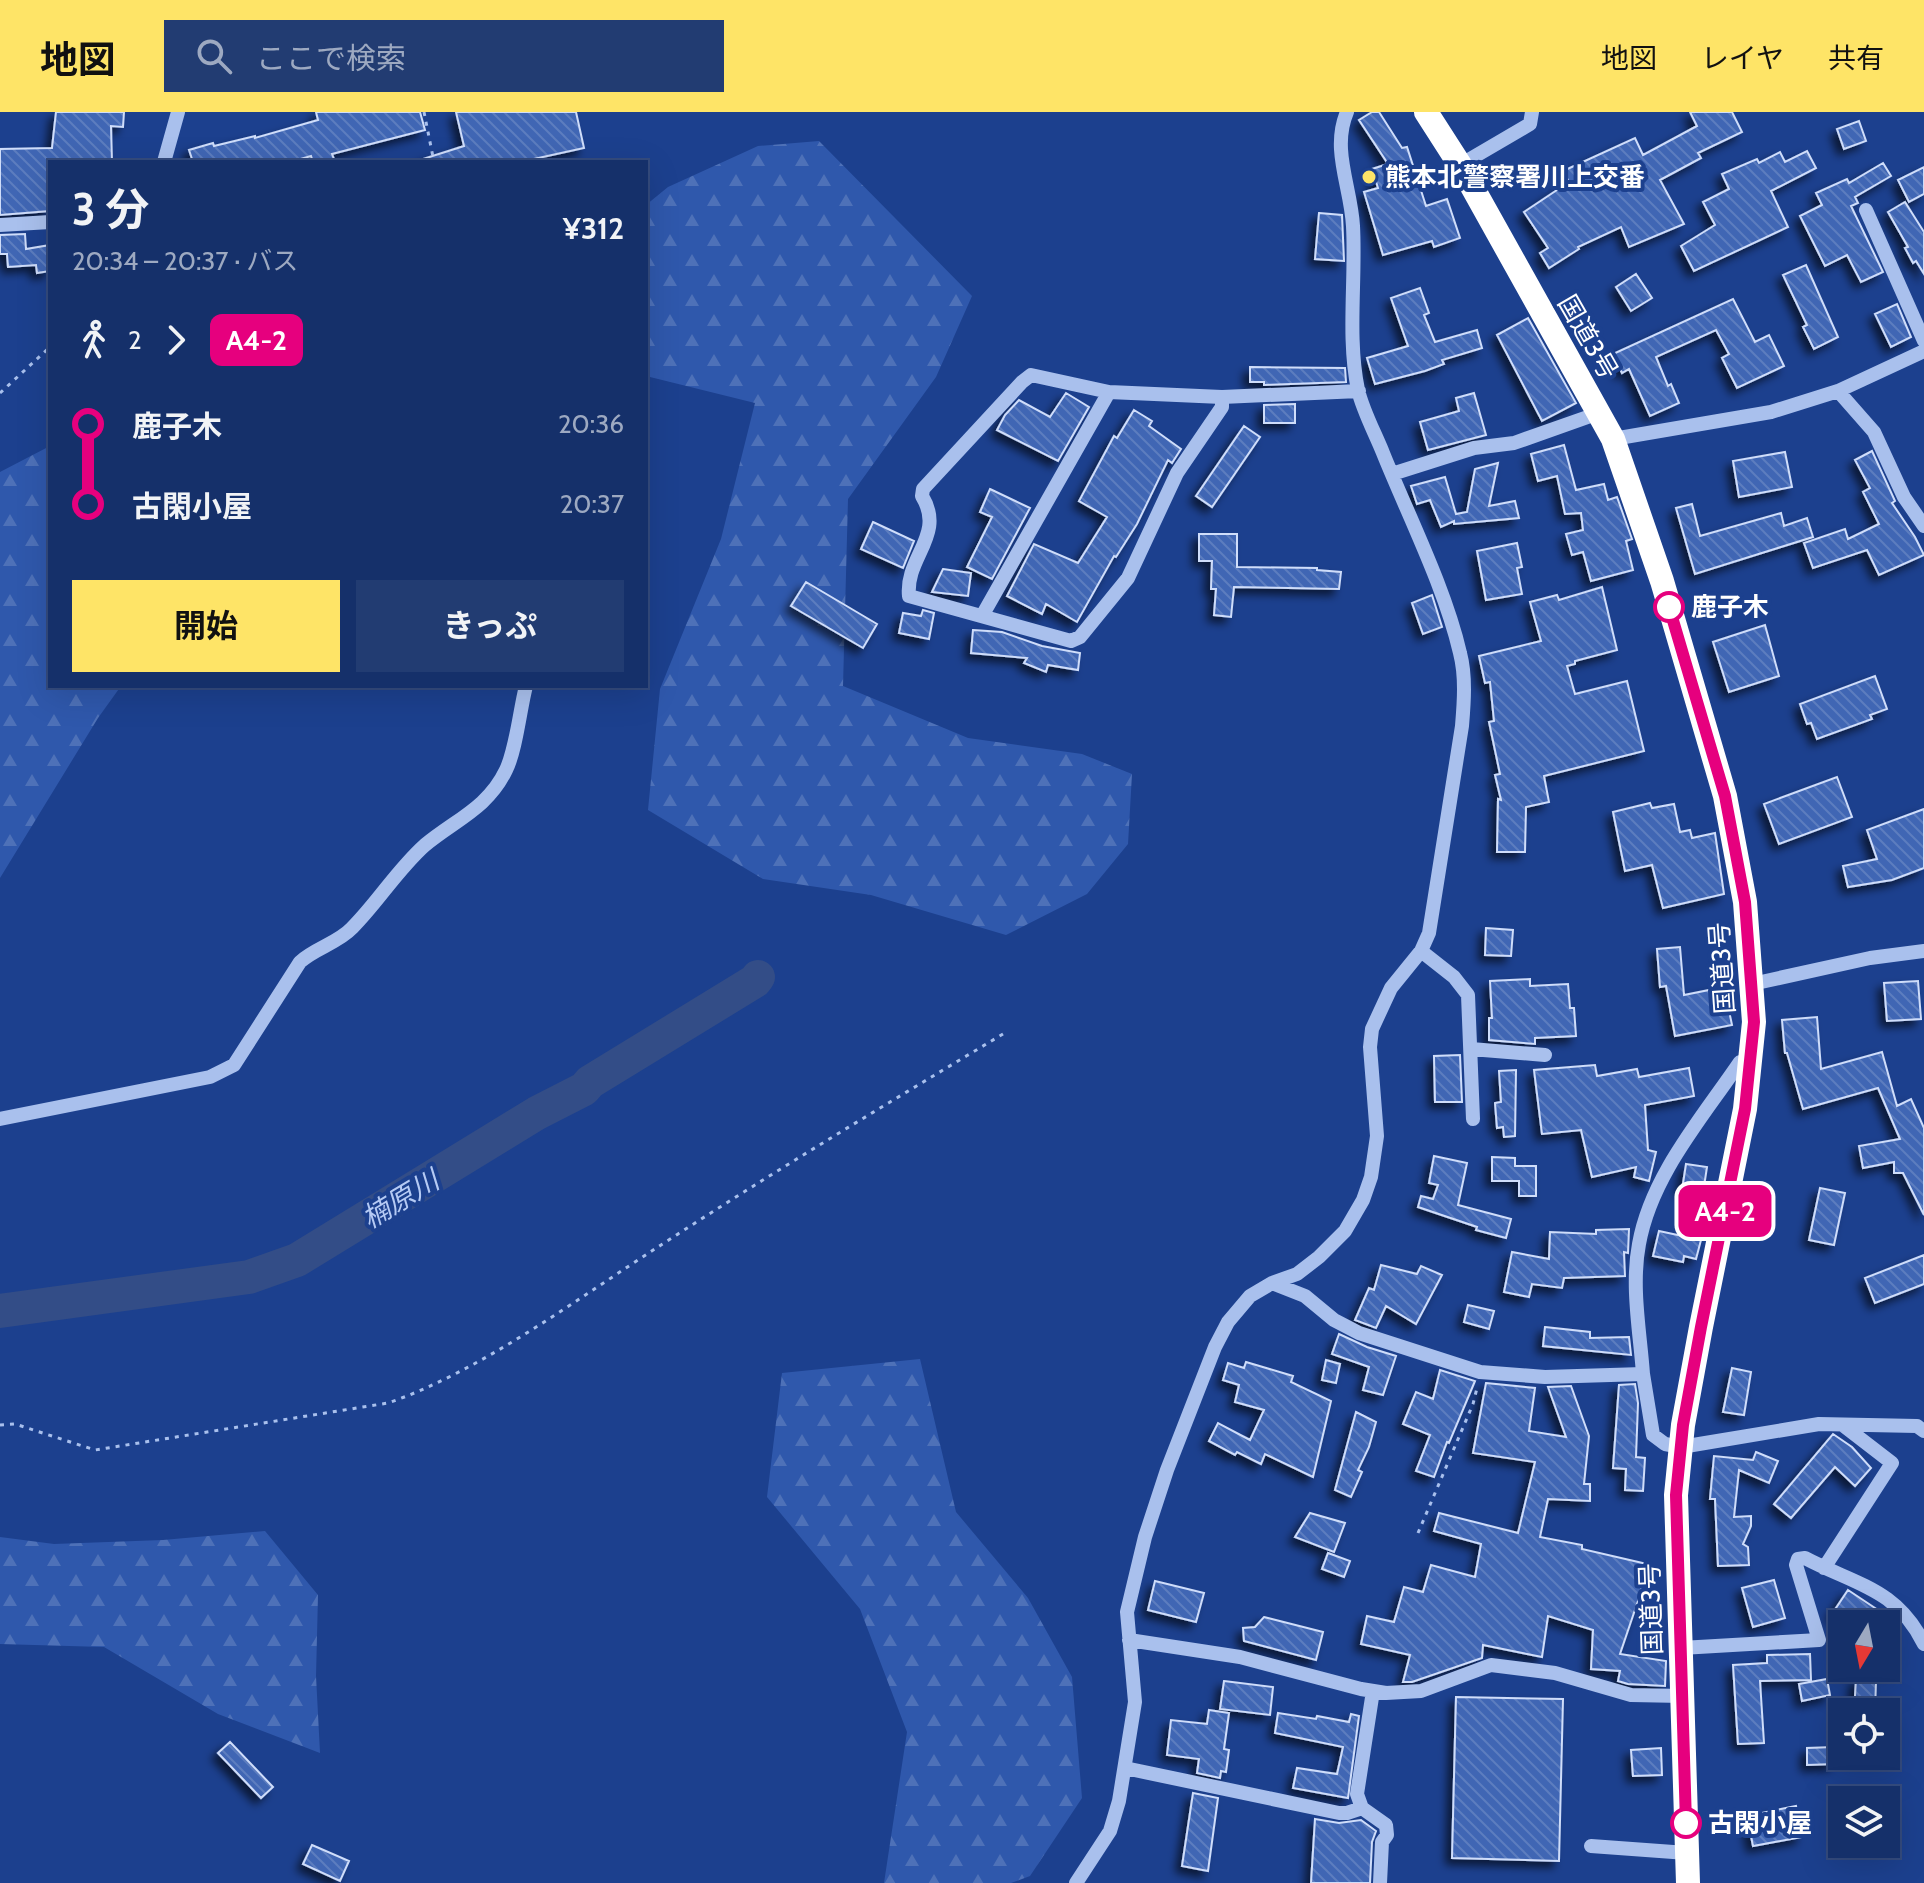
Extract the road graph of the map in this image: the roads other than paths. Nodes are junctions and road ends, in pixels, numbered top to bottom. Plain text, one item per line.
1 (178, 112) edge
2 (1347, 112) edge
3 (1426, 112) edge
4 (1532, 112) edge
5 (165, 160) edge
6 (1460, 165) junction
7 (1866, 210) dead end
8 (48, 222) edge
9 (0, 225) edge
10 (1924, 341) edge
11 (1924, 351) edge
12 (1359, 391) junction
13 (1838, 391) junction
14 (1109, 392) junction
15 (1222, 397) junction
16 (1599, 413) junction
17 (1613, 439) junction
18 (1392, 474) junction
19 (1924, 526) edge
20 (982, 616) junction
21 (526, 688) edge
22 (1421, 951) junction
23 (1924, 951) edge
24 (1752, 984) junction
25 (1471, 1049) junction
26 (1545, 1055) dead end
27 (1751, 1061) junction
28 (0, 1119) edge
29 (1473, 1119) dead end
30 (1272, 1283) junction
31 (1643, 1374) junction
32 (1843, 1426) junction
33 (1924, 1431) edge
34 (1681, 1447) junction
35 (1824, 1568) junction
36 (1129, 1640) junction
37 (1924, 1644) edge
38 (1681, 1648) junction
39 (1373, 1691) junction
40 (1683, 1696) junction
41 (1125, 1768) junction
42 (1362, 1808) junction
43 (1591, 1846) dead end
44 (1687, 1853) junction
45 (1076, 1883) edge
46 (1380, 1883) edge
47 (1688, 1883) edge

1 - 5 street
2 - 12 street
3 - 6 highway, 国道3号
4 - 6 street
6 - 16 highway, 国道3号
7 - 10 street
8 - 9 street
11 - 13 street
12 - 15 street
12 - 18 street
13 - 17 street
13 - 19 street
14 - 15 street
14 - 20 street
14 - 20 street
15 - 20 street
16 - 17 highway, 国道3号
16 - 18 street
17 - 24 highway, 国道3号
18 - 22 street
21 - 28 street
22 - 25 street
22 - 30 street
23 - 24 street
24 - 27 highway, 国道3号
25 - 26 street
25 - 29 street
27 - 31 street
27 - 34 highway, 国道3号
30 - 31 street
30 - 36 street
31 - 34 street
32 - 33 street
32 - 34 street
32 - 35 street
34 - 38 highway, 国道3号
35 - 37 street
35 - 38 street
36 - 39 street
36 - 41 street
38 - 40 highway, 国道3号
39 - 40 street
39 - 42 street
40 - 44 highway, 国道3号
41 - 42 street
41 - 45 street
42 - 46 street
43 - 44 street
44 - 47 highway, 国道3号

